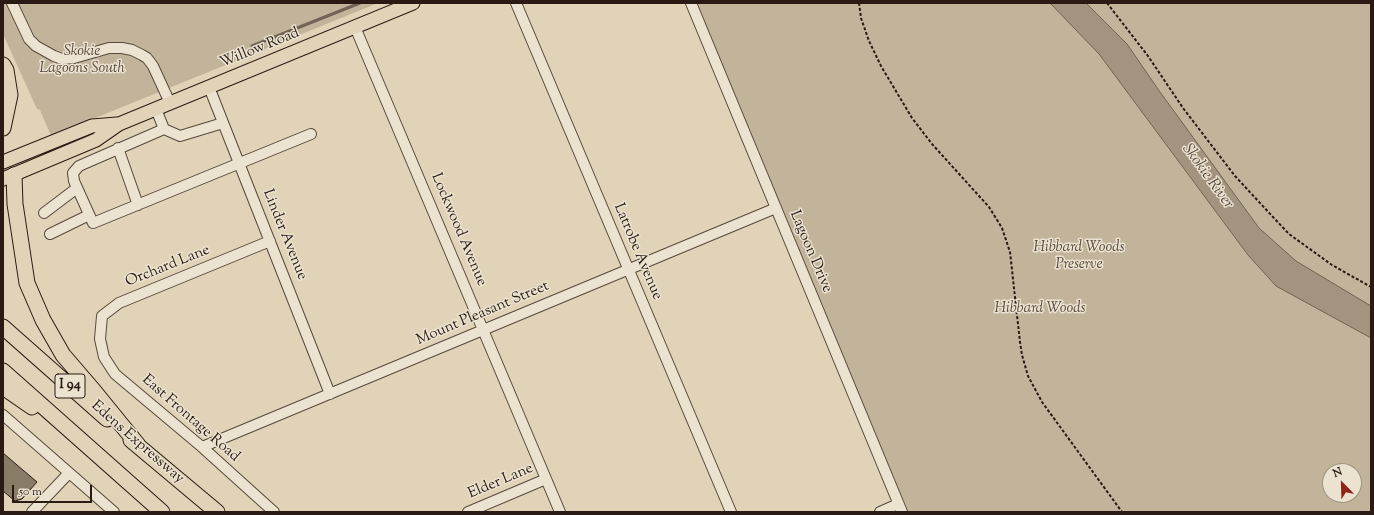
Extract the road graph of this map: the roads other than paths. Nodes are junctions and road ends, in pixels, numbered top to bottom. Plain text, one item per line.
1 (12, 3) edge
2 (413, 3) edge
3 (516, 3) edge
4 (691, 3) edge
5 (356, 27) junction
6 (3, 65) edge
7 (209, 87) junction
8 (170, 103) junction
9 (156, 109) junction
10 (223, 123) junction
11 (119, 124) junction
12 (3, 128) edge
13 (164, 128) junction
14 (310, 134) dead end
15 (118, 148) junction
16 (3, 162) edge
17 (239, 164) junction
18 (8, 177) edge
19 (77, 188) junction
20 (138, 205) junction
21 (776, 208) junction
22 (44, 213) dead end
23 (89, 216) junction
24 (50, 234) dead end
25 (270, 241) junction
26 (629, 270) junction
27 (3, 327) edge
28 (483, 330) junction
29 (100, 339) joint
30 (3, 371) edge
31 (3, 388) edge
32 (330, 394) junction
33 (4, 418) edge
34 (67, 428) junction
35 (138, 445) junction
36 (202, 447) junction
37 (69, 473) junction
38 (546, 479) junction
39 (900, 508) edge
40 (32, 512) edge
41 (114, 512) edge
42 (162, 512) edge
43 (217, 512) edge
44 (274, 512) edge
45 (468, 512) edge
46 (560, 512) edge
47 (731, 512) edge
48 (880, 512) edge

1 - 8 street
2 - 5 main road, Willow Road
3 - 26 street, Latrobe Avenue
4 - 21 street, Lagoon Drive
5 - 7 main road, Willow Road
5 - 28 street, Lockwood Avenue
6 - 12 highway
7 - 8 main road, Willow Road
7 - 10 street, Linder Avenue
8 - 9 main road, Willow Road
9 - 11 main road, Willow Road
9 - 13 street
10 - 13 street
10 - 17 street, Linder Avenue
11 - 16 main road, Willow Road
11 - 18 main road, Willow Road
13 - 15 street
14 - 17 street
15 - 19 street
15 - 20 street
17 - 20 street
17 - 25 street, Linder Avenue
18 - 35 highway
19 - 22 street
19 - 23 street
20 - 23 street
21 - 26 street, Mount Pleasant Street
21 - 39 street, Lagoon Drive
23 - 24 street
25 - 29 street, Orchard Lane
25 - 32 street, Linder Avenue
26 - 28 street, Mount Pleasant Street
26 - 47 street, Latrobe Avenue
27 - 35 highway, Edens Expressway / I 94
28 - 32 street, Mount Pleasant Street
28 - 38 street, Lockwood Avenue
29 - 36 street, East Frontage Road
30 - 34 highway, I 94
31 - 34 highway
32 - 36 street, Mount Pleasant Street
33 - 37 street
34 - 42 highway, I 94
35 - 43 highway, Edens Expressway / I 94
36 - 44 street, East Frontage Road
37 - 40 street
37 - 41 street
38 - 45 street, Elder Lane
38 - 46 street, Lockwood Avenue
39 - 48 street

